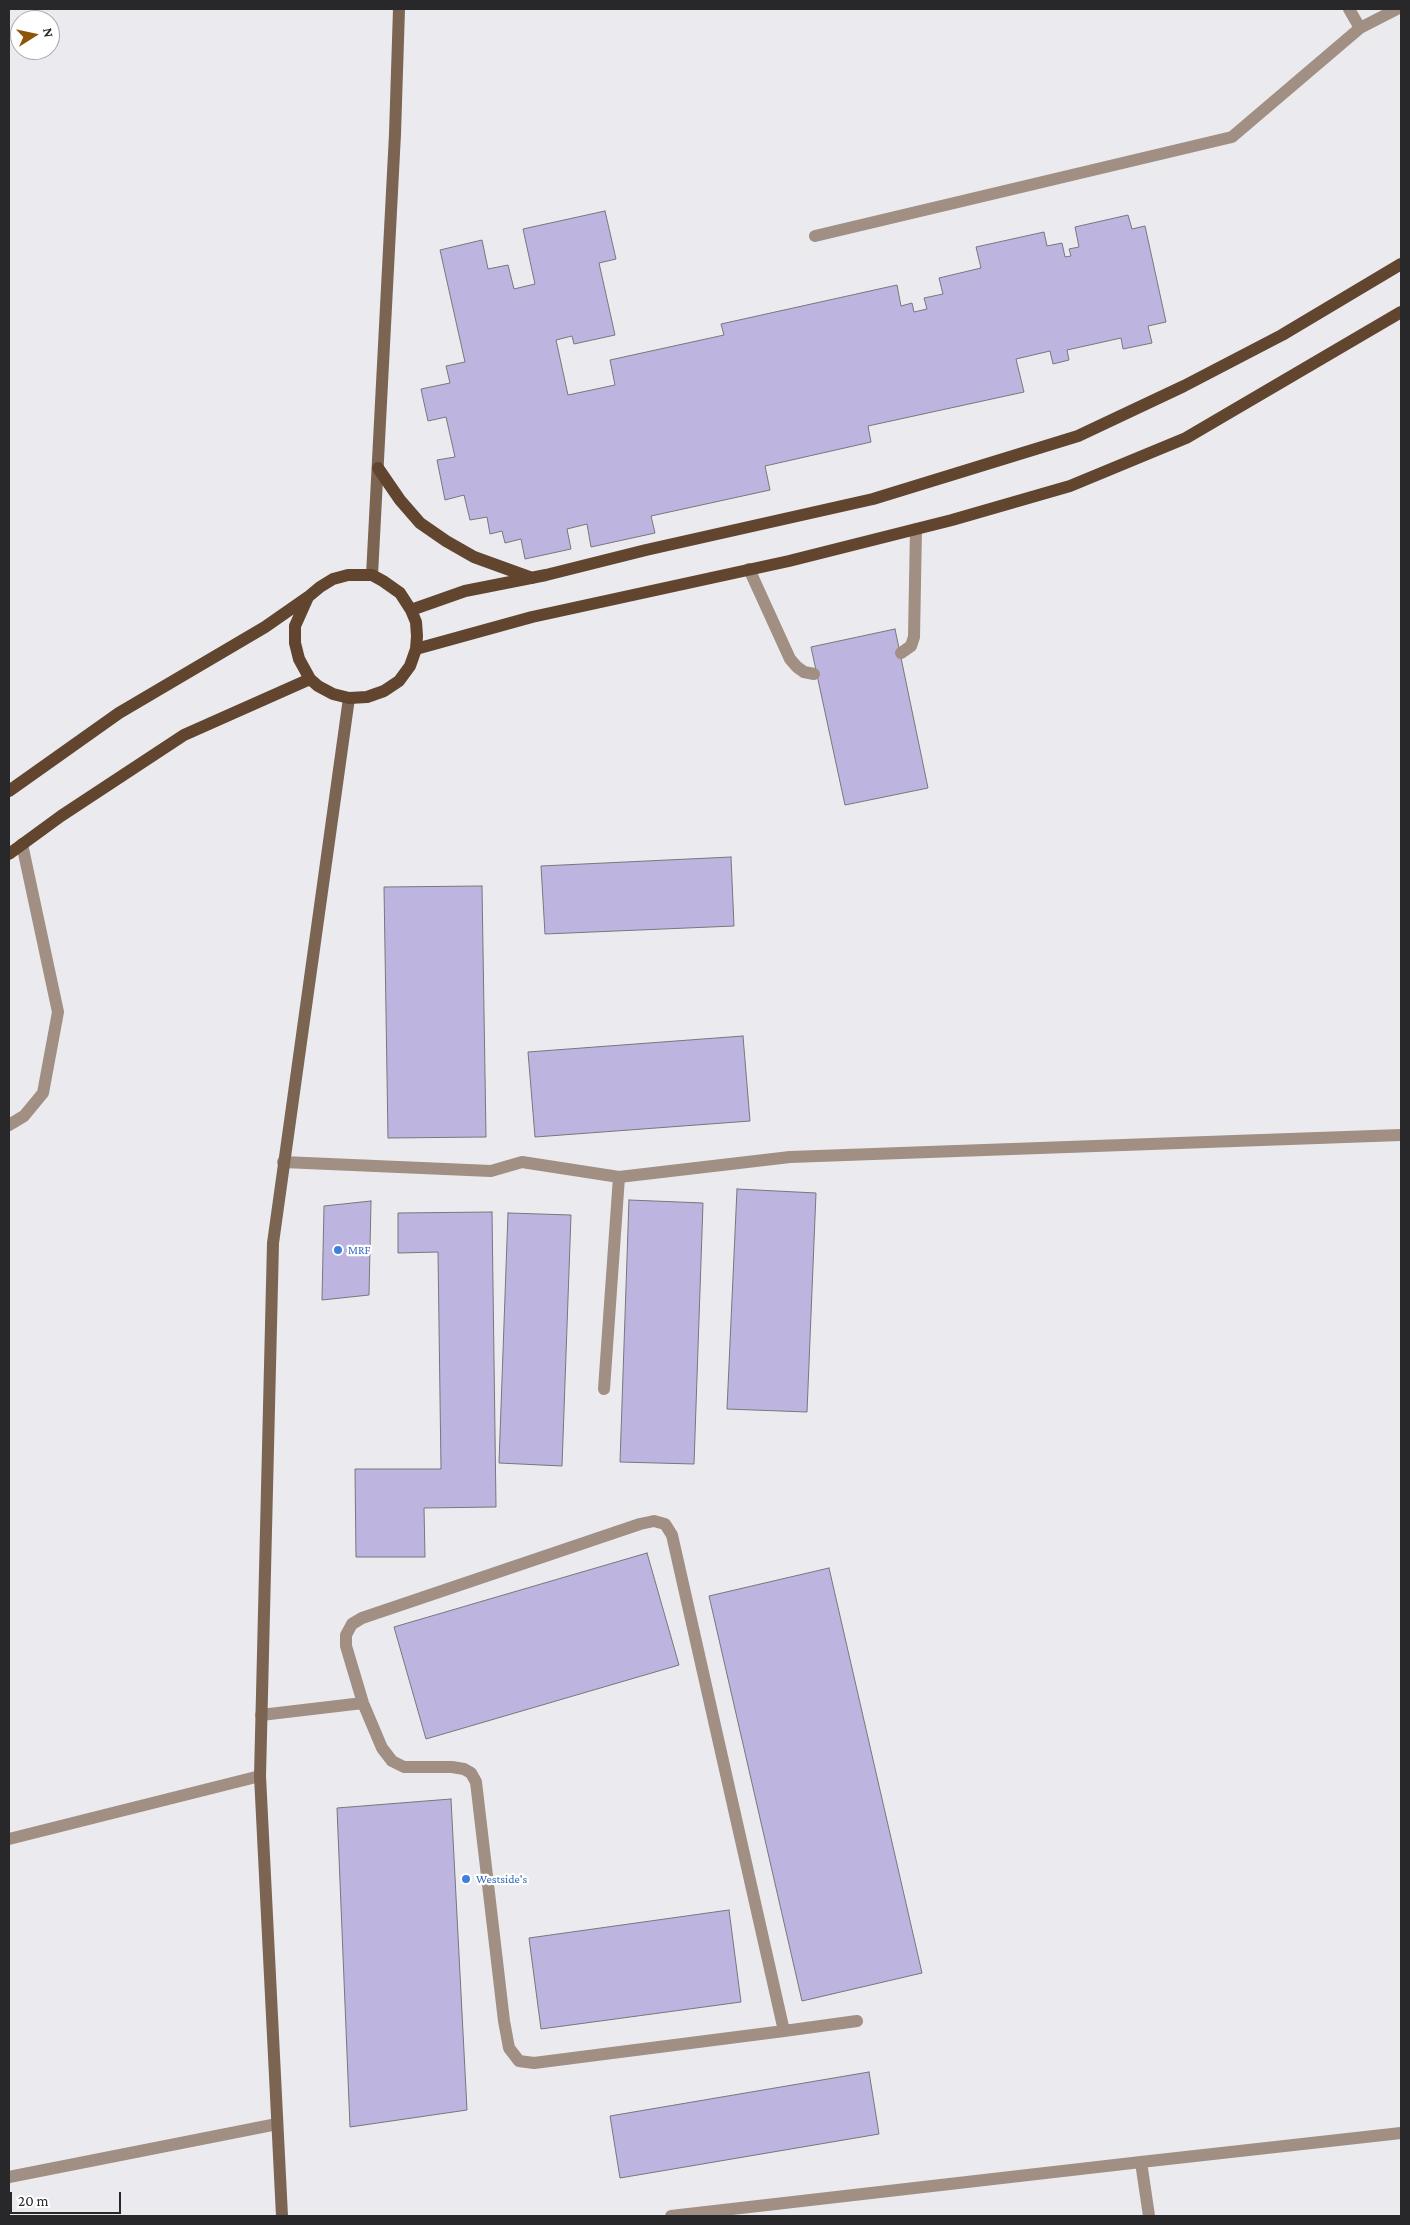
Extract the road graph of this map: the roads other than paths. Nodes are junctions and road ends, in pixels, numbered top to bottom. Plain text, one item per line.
1 (399, 9) edge
2 (1349, 9) edge
3 (1397, 9) edge
4 (1360, 28) junction
5 (815, 236) dead end
6 (1401, 264) edge
7 (1401, 312) edge
8 (378, 468) junction
9 (916, 528) junction
10 (749, 569) junction
11 (372, 574) junction
12 (533, 578) junction
13 (308, 597) junction
14 (412, 610) junction
15 (416, 650) junction
16 (901, 653) dead end
17 (814, 674) dead end
18 (310, 679) junction
19 (349, 698) junction
20 (9, 790) edge
21 (22, 844) junction
22 (9, 854) edge
23 (9, 1125) edge
24 (1401, 1135) edge
25 (283, 1162) junction
26 (619, 1177) junction
27 (604, 1389) dead end
28 (363, 1703) junction
29 (261, 1715) junction
30 (260, 1776) junction
31 (9, 1839) edge
32 (857, 2021) dead end
33 (784, 2031) junction
34 (277, 2124) junction
35 (1401, 2133) edge
36 (1141, 2162) junction
37 (9, 2177) edge
38 (282, 2216) edge
39 (671, 2216) edge
40 (1149, 2216) edge

1 - 8 main road
2 - 4 street
3 - 4 street
4 - 5 street
6 - 12 main road
7 - 9 main road
8 - 11 main road
8 - 12 main road
9 - 10 main road
9 - 16 street
10 - 15 main road
10 - 17 street
11 - 13 main road
11 - 14 main road
12 - 14 main road
13 - 18 main road
13 - 20 main road
14 - 15 main road
15 - 19 main road
18 - 19 main road
18 - 21 main road
19 - 25 main road
21 - 22 main road
21 - 23 street
24 - 26 street
25 - 26 street
25 - 29 main road
26 - 27 street
28 - 29 street
28 - 33 street
28 - 33 street
29 - 30 main road
30 - 31 street
30 - 34 main road
32 - 33 street
34 - 37 street
34 - 38 main road
35 - 36 street
36 - 39 street
36 - 40 street

